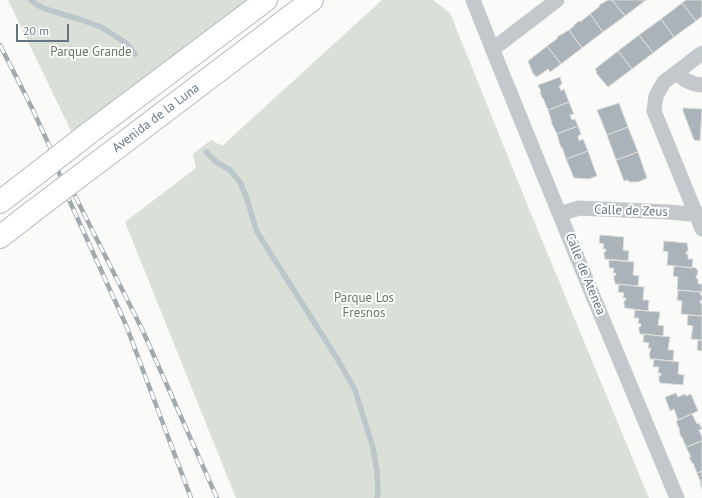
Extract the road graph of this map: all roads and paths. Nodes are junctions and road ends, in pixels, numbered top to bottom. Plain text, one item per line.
1 (266, 0) edge
2 (312, 0) edge
3 (473, 0) edge
4 (557, 0) edge
5 (492, 49) junction
6 (702, 53) edge
7 (677, 72) junction
8 (702, 84) edge
9 (0, 202) edge
10 (560, 214) junction
11 (699, 214) edge
12 (702, 229) edge
13 (0, 237) edge
14 (677, 498) edge

1 - 9 main road, bridge
2 - 13 main road, Avenida de la Luna, bridge
3 - 5 street, Calle de Atenea
4 - 5 street
5 - 10 street, Calle de Atenea
6 - 7 street
7 - 8 street
7 - 11 street
10 - 11 street, Calle de Zeus
10 - 14 street, Calle de Atenea
11 - 12 street

